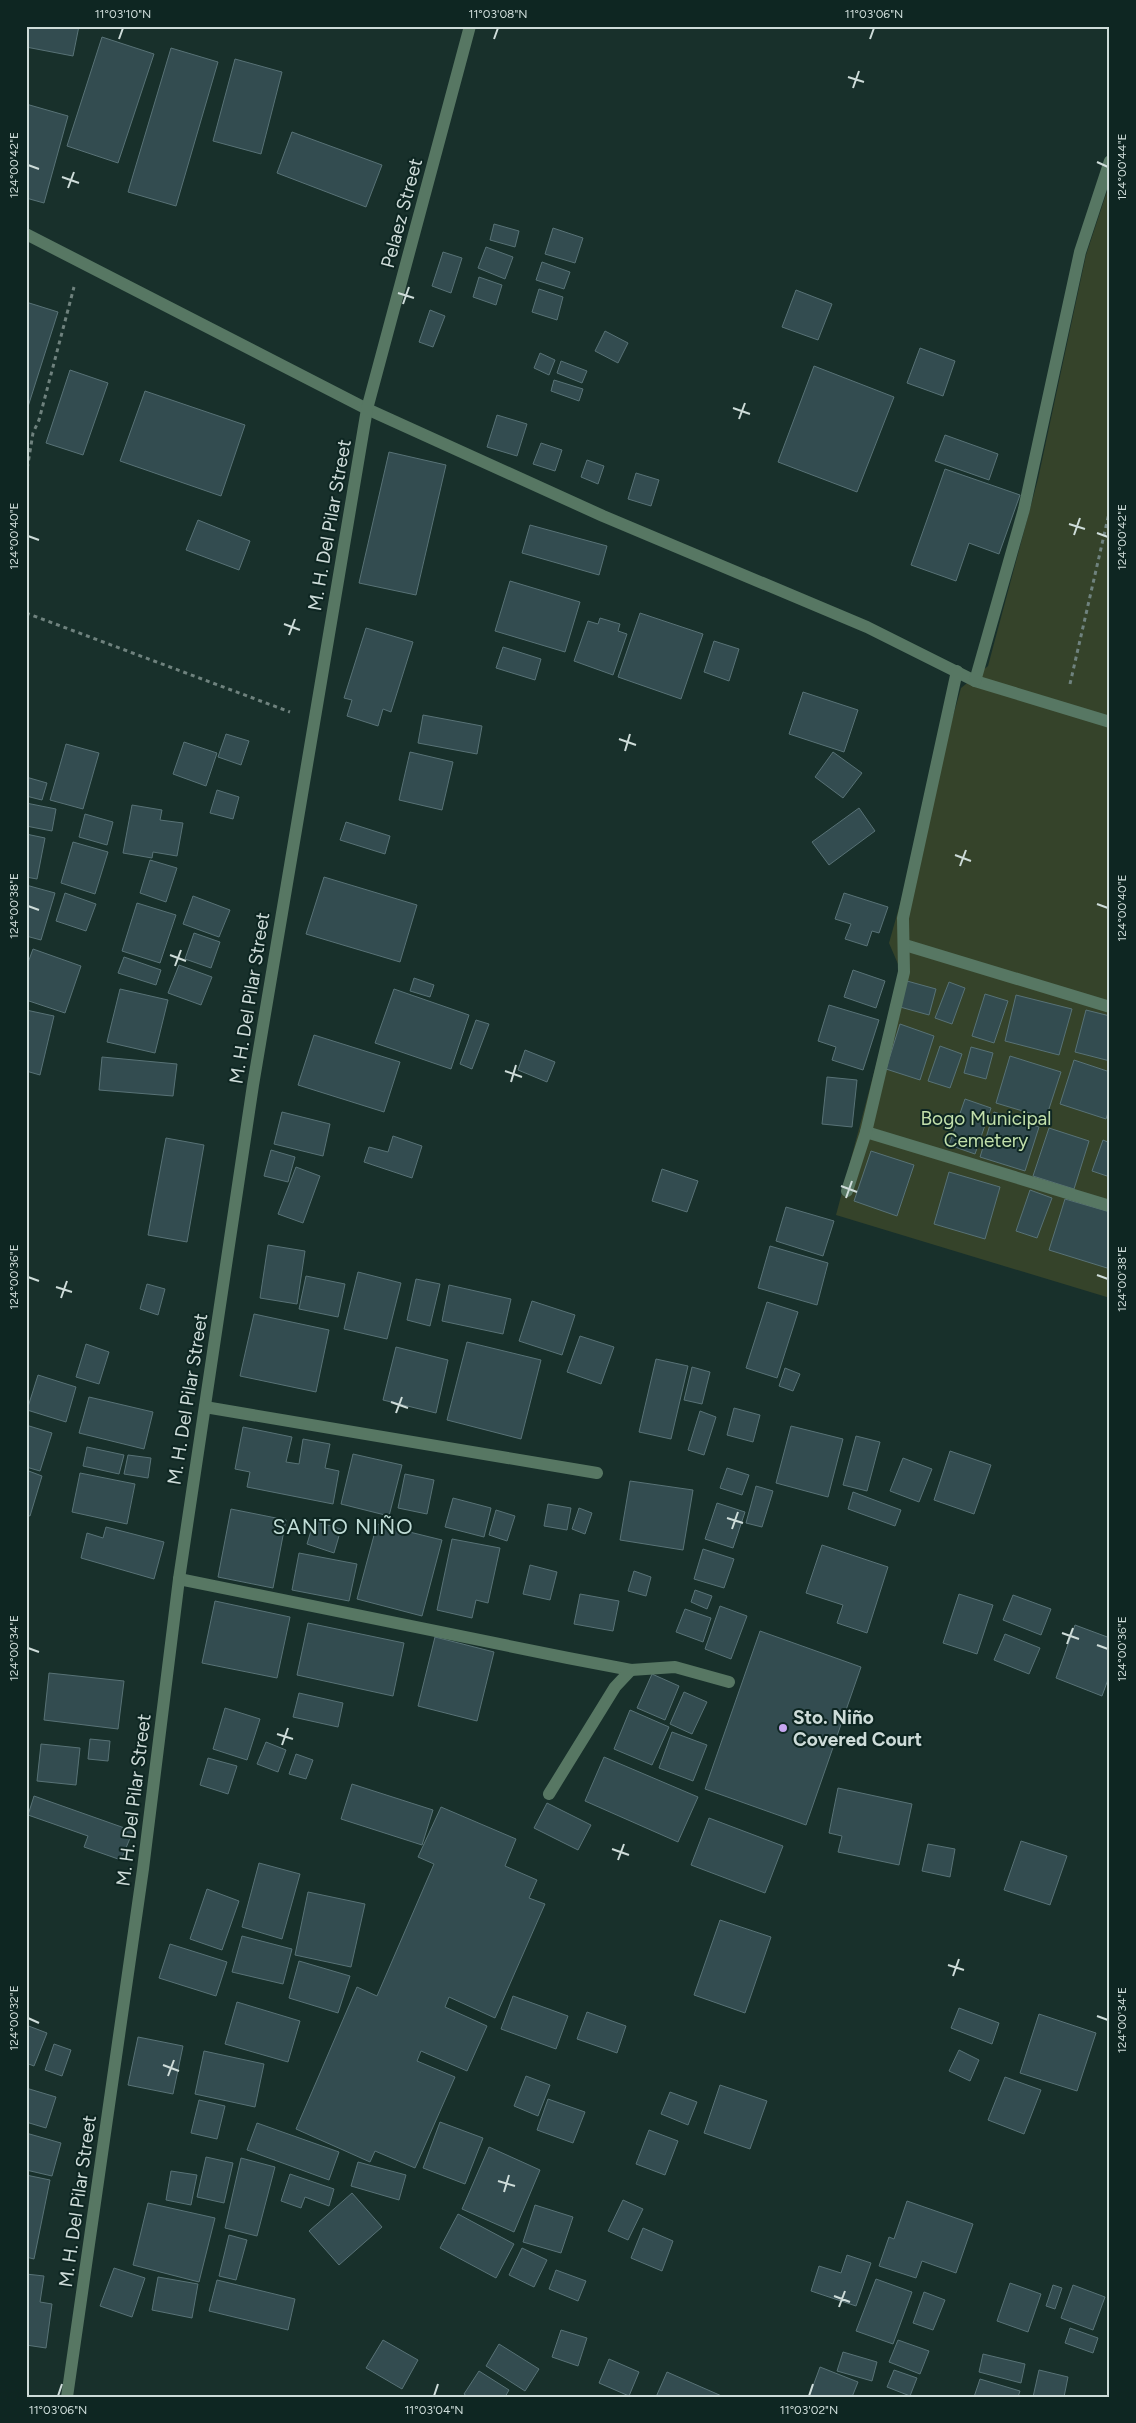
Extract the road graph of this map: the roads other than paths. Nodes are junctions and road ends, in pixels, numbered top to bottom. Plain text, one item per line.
1 (470, 26) edge
2 (1110, 161) edge
3 (26, 234) edge
4 (367, 409) junction
5 (957, 671) junction
6 (975, 680) junction
7 (1110, 722) edge
8 (905, 945) junction
9 (1110, 1008) edge
10 (866, 1132) junction
11 (847, 1191) dead end
12 (1110, 1206) edge
13 (205, 1407) junction
14 (597, 1473) dead end
15 (179, 1579) junction
16 (632, 1670) junction
17 (729, 1682) dead end
18 (549, 1794) dead end
19 (67, 2397) edge

1 - 4 street, Pelaez Street
2 - 6 street
3 - 4 street
4 - 5 street
4 - 13 street, M. H. Del Pilar Street
5 - 6 street
5 - 8 street
6 - 7 street
8 - 9 street
8 - 10 street
10 - 11 street
10 - 12 street
13 - 14 street
13 - 15 street, M. H. Del Pilar Street
15 - 16 street
15 - 19 street, M. H. Del Pilar Street
16 - 17 street
16 - 18 street

